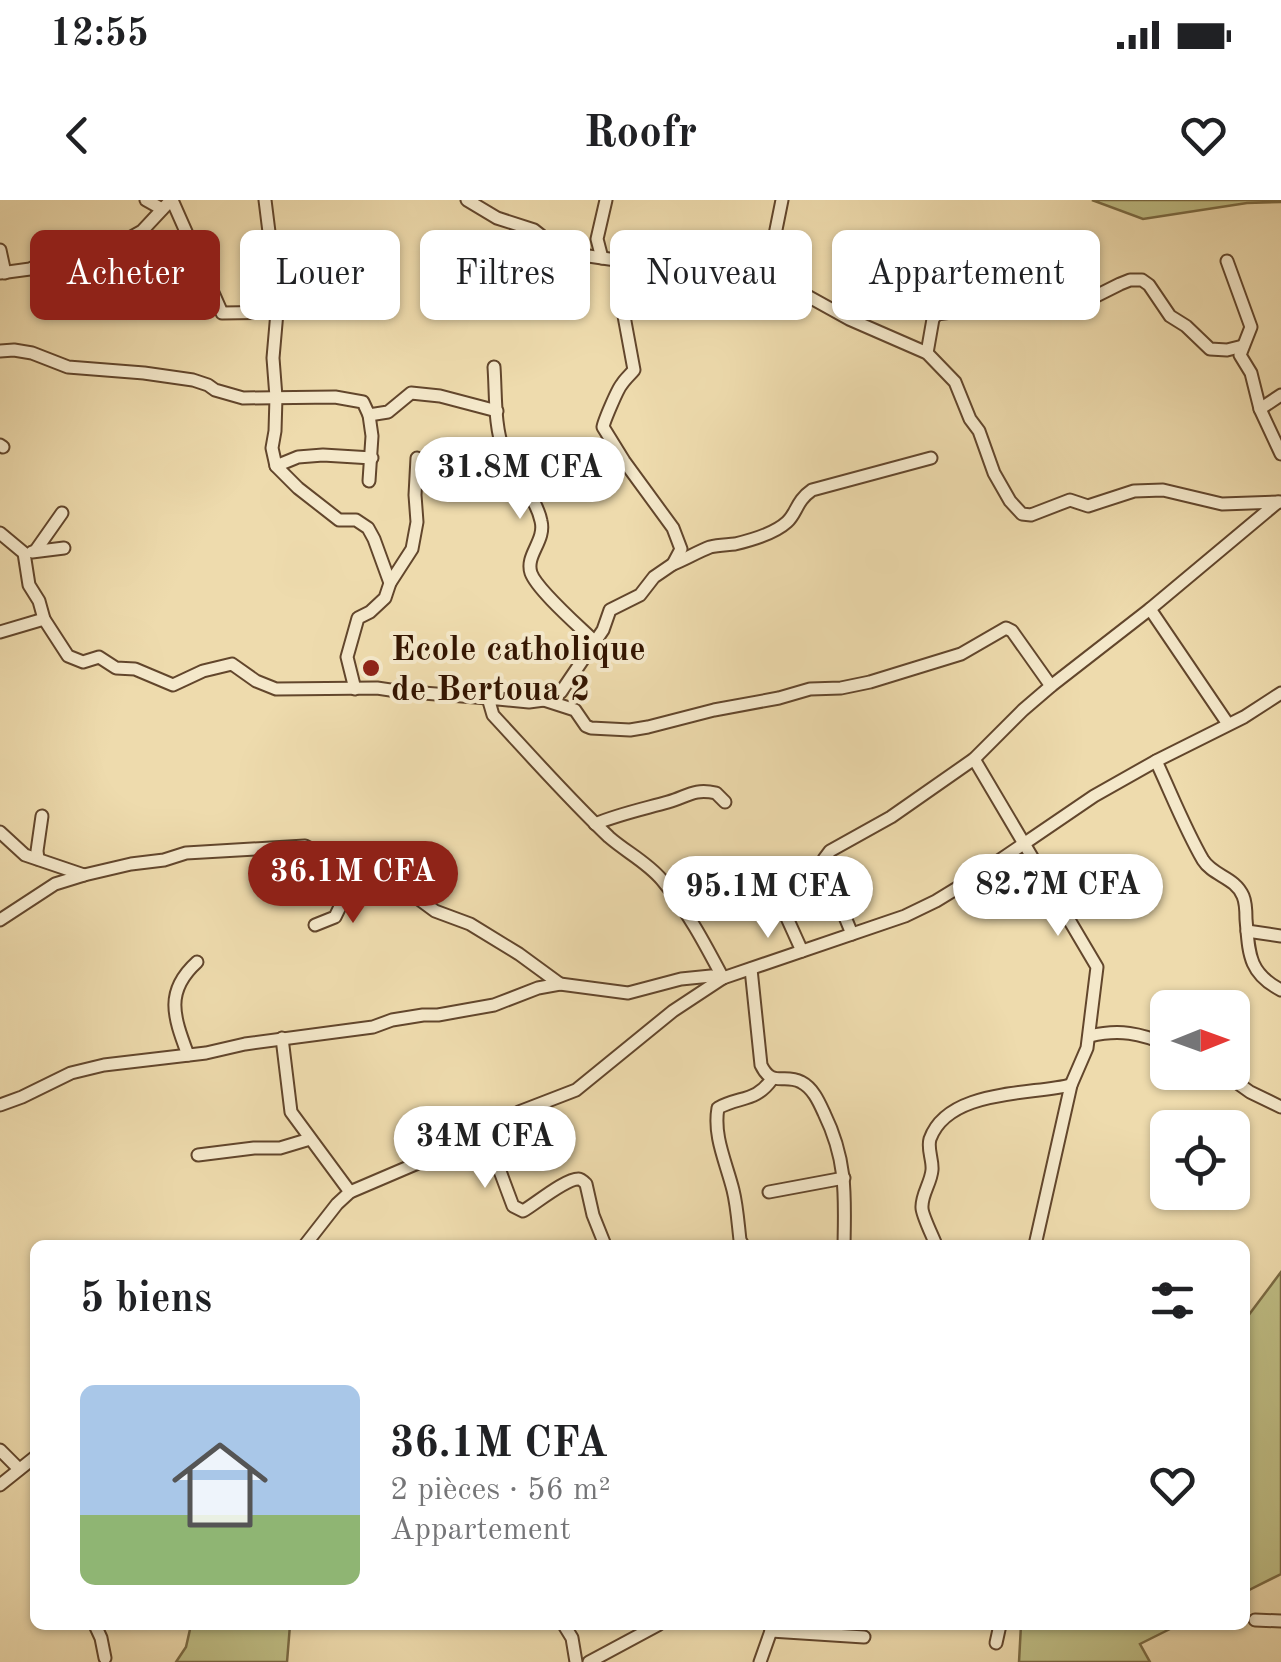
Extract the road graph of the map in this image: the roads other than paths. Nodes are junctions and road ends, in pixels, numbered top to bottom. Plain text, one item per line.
1 (146, 200) edge
2 (265, 200) edge
3 (466, 200) edge
4 (606, 200) edge
5 (782, 200) edge
6 (168, 203) edge
7 (182, 230) edge
8 (269, 230) edge
9 (776, 230) edge
10 (0, 250) edge
11 (602, 258) junction
12 (610, 259) edge
13 (1227, 261) dead end
14 (2, 273) edge
15 (812, 298) edge
16 (276, 320) edge
17 (625, 320) edge
18 (1243, 346) junction
19 (0, 352) edge
20 (927, 353) junction
21 (494, 367) dead end
22 (1281, 395) edge
23 (276, 397) junction
24 (1260, 408) junction
25 (496, 411) junction
26 (369, 416) junction
27 (1281, 454) edge
28 (372, 458) junction
29 (417, 458) dead end
30 (931, 458) dead end
31 (276, 466) junction
32 (369, 481) dead end
33 (1280, 502) edge
34 (62, 513) dead end
35 (0, 532) edge
36 (64, 548) dead end
37 (31, 554) junction
38 (673, 564) junction
39 (390, 583) junction
40 (1150, 609) junction
41 (44, 619) junction
42 (0, 632) edge
43 (595, 642) junction
44 (1051, 686) junction
45 (355, 690) junction
46 (1281, 693) edge
47 (488, 698) junction
48 (544, 700) junction
49 (1228, 724) junction
50 (974, 759) junction
51 (1156, 761) junction
52 (725, 802) dead end
53 (42, 816) dead end
54 (595, 824) junction
55 (0, 832) edge
56 (1024, 843) junction
57 (38, 859) junction
58 (764, 867) dead end
59 (84, 875) junction
60 (352, 882) junction
61 (0, 920) edge
62 (315, 925) dead end
63 (1247, 931) junction
64 (852, 934) junction
65 (1281, 936) edge
66 (802, 951) junction
67 (198, 962) dead end
68 (751, 969) junction
69 (722, 978) junction
70 (560, 984) junction
71 (1281, 990) edge
72 (1090, 1036) junction
73 (282, 1038) junction
74 (1150, 1039) edge
75 (188, 1054) junction
76 (772, 1078) junction
77 (1071, 1084) junction
78 (1247, 1090) edge
79 (0, 1105) edge
80 (1281, 1107) edge
81 (485, 1131) junction
82 (310, 1139) junction
83 (198, 1155) dead end
84 (844, 1178) junction
85 (350, 1192) junction
86 (769, 1192) dead end
87 (310, 1240) edge
88 (603, 1240) edge
89 (740, 1240) edge
90 (844, 1240) edge
91 (934, 1240) edge
92 (1036, 1240) edge
93 (0, 1450) edge
94 (30, 1461) edge
95 (20, 1469) junction
96 (0, 1485) edge
97 (1254, 1620) dead end
98 (1281, 1621) edge
99 (97, 1630) edge
100 (567, 1630) edge
101 (649, 1630) edge
102 (771, 1630) edge
103 (790, 1630) edge
104 (999, 1630) edge
105 (864, 1638) dead end
106 (996, 1643) dead end
107 (105, 1658) dead end
108 (576, 1662) edge
109 (588, 1662) edge
110 (760, 1662) edge

1 - 6 street
2 - 8 street
3 - 11 street
4 - 11 street
5 - 9 street
6 - 7 street
6 - 14 street
10 - 14 street
11 - 12 street
13 - 18 street
15 - 20 street
16 - 23 street
17 - 38 street
18 - 20 street
18 - 24 street
19 - 23 street
20 - 33 street
21 - 25 street
22 - 24 street
23 - 26 street
23 - 31 street
24 - 27 street
25 - 26 street
25 - 43 street
26 - 28 street
28 - 31 street
28 - 32 street
29 - 39 street
30 - 38 street
31 - 39 street
33 - 40 street
34 - 37 street
35 - 37 street
36 - 37 street
37 - 41 street
38 - 43 street
39 - 45 street
40 - 44 street
40 - 49 street
41 - 42 street
41 - 45 street
43 - 48 street
44 - 48 street
44 - 50 street
45 - 47 street
46 - 49 street
47 - 48 street
47 - 54 street
49 - 51 street
50 - 56 street
50 - 64 street
51 - 56 street
51 - 63 street
52 - 54 street
53 - 57 street
54 - 69 street
55 - 57 street
56 - 64 street
56 - 72 street
57 - 59 street
58 - 66 street
59 - 60 street
59 - 61 street
60 - 62 street
60 - 70 street
63 - 65 street
63 - 71 street
64 - 66 street
66 - 68 street
67 - 75 street
68 - 69 street
68 - 76 street
69 - 70 street
69 - 81 street
70 - 73 street
72 - 74 street
72 - 77 street
73 - 75 street
73 - 82 street
75 - 79 street
76 - 84 street
76 - 89 street
77 - 91 street
77 - 92 street
78 - 80 street
81 - 85 street
81 - 88 street
82 - 83 street
82 - 85 street
84 - 86 street
84 - 90 street
85 - 87 street
93 - 95 street
94 - 95 street
95 - 96 street
97 - 98 street
99 - 107 street
100 - 108 street
101 - 109 street
102 - 110 street
103 - 105 street
104 - 106 street

